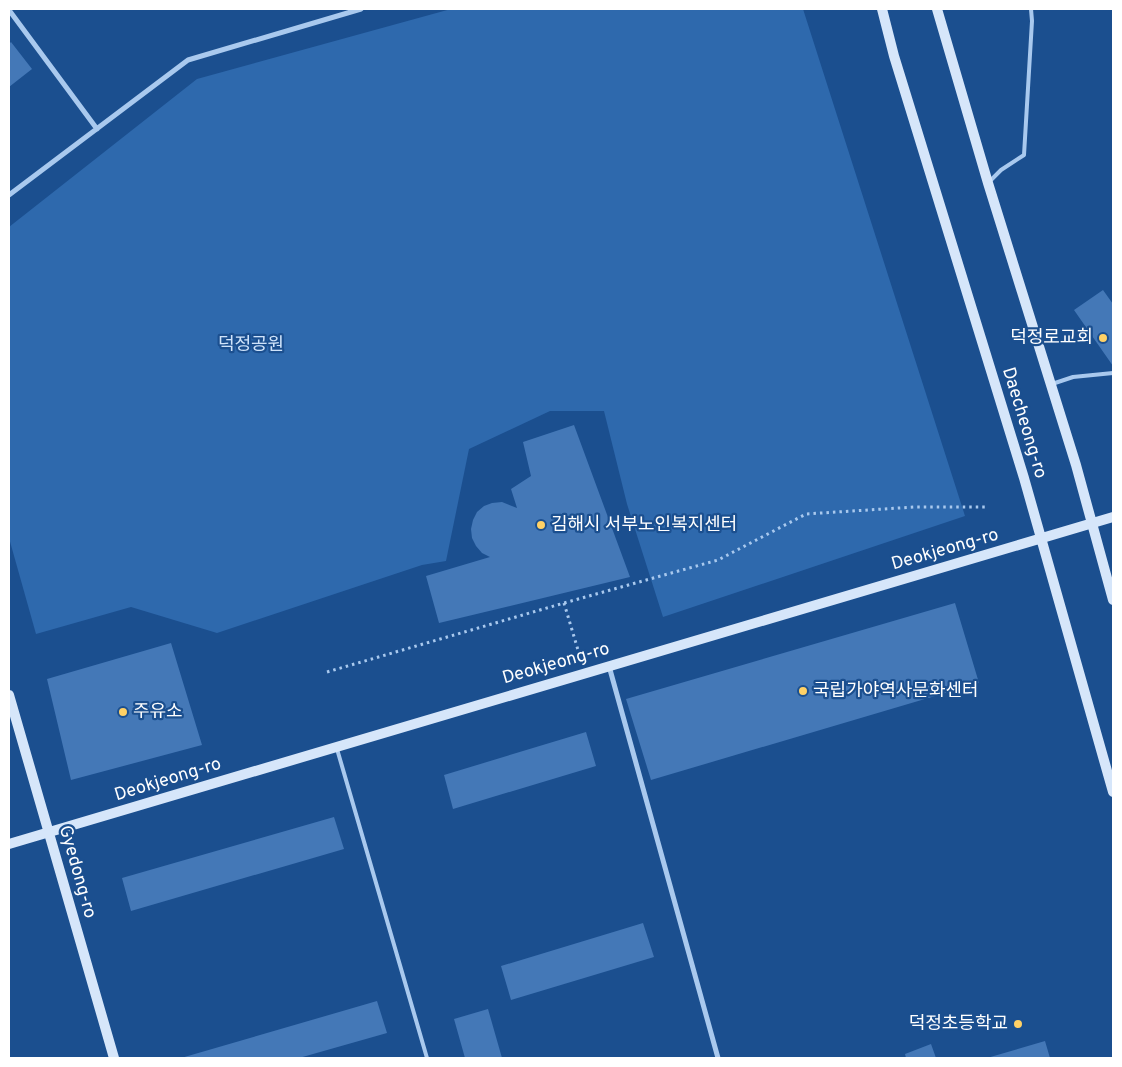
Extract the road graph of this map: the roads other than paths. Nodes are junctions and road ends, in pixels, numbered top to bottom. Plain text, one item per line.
1 (360, 9) edge
2 (882, 9) edge
3 (937, 9) edge
4 (1031, 9) edge
5 (9, 10) edge
6 (97, 129) junction
7 (988, 182) junction
8 (9, 196) edge
9 (1113, 373) edge
10 (1050, 385) junction
11 (1113, 517) edge
12 (1092, 523) junction
13 (1041, 538) junction
14 (1113, 600) edge
15 (609, 666) junction
16 (9, 694) edge
17 (336, 746) junction
18 (1113, 792) edge
19 (49, 833) junction
20 (9, 844) edge
21 (114, 1058) edge
22 (427, 1058) edge
23 (718, 1058) edge

1 - 6 street
2 - 13 street, Daecheong-ro
3 - 7 street, Daecheong-ro
4 - 7 lane
5 - 6 street
6 - 8 street
7 - 10 street, Daecheong-ro
9 - 10 lane
10 - 12 street, Daecheong-ro
11 - 12 street, Deokjeong-ro
12 - 13 street, Deokjeong-ro
12 - 14 street, Daecheong-ro
13 - 15 street, Deokjeong-ro
13 - 18 street, Daecheong-ro
15 - 17 street, Deokjeong-ro
15 - 23 street
16 - 19 street, Gyedong-ro
17 - 19 street, Deokjeong-ro
17 - 22 lane
19 - 20 street, Deokjeong-ro
19 - 21 street, Gyedong-ro

